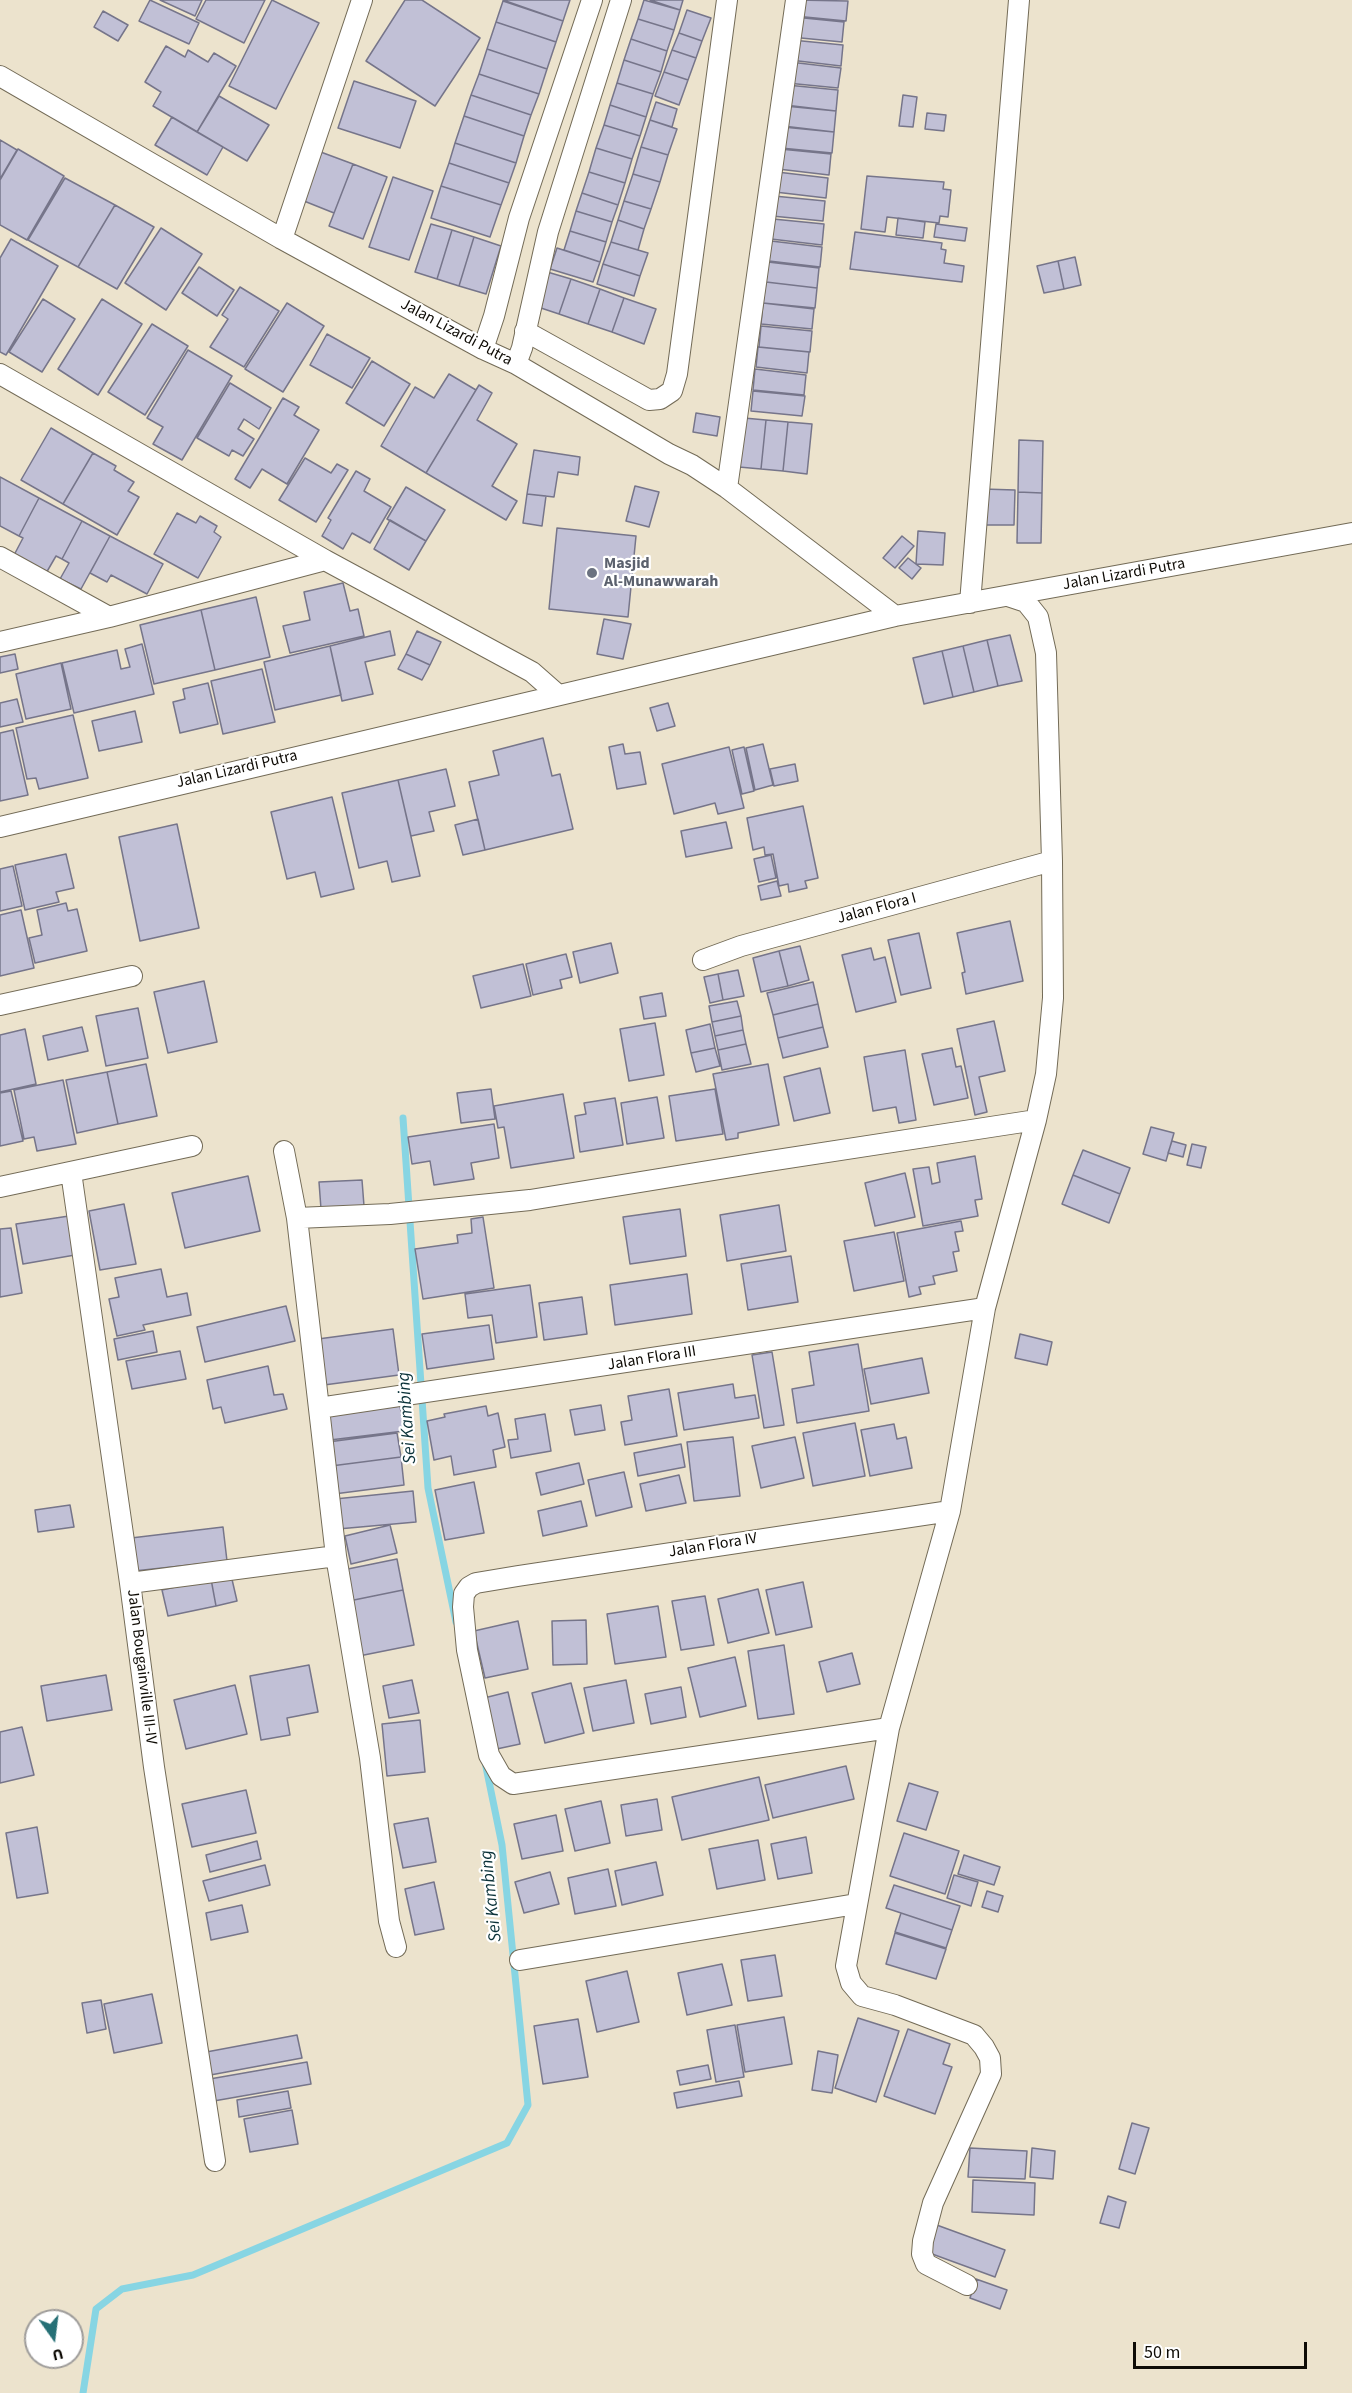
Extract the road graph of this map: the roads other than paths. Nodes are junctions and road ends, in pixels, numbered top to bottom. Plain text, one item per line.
1 (362, 0) edge
2 (592, 0) edge
3 (621, 0) edge
4 (728, 0) edge
5 (796, 0) edge
6 (1019, 0) edge
7 (0, 76) edge
8 (519, 218) junction
9 (548, 232) junction
10 (282, 240) junction
11 (525, 331) junction
12 (483, 349) junction
13 (516, 364) junction
14 (0, 374) edge
15 (722, 484) junction
16 (1352, 533) edge
17 (0, 557) edge
18 (325, 560) junction
19 (1008, 596) junction
20 (970, 603) junction
21 (895, 616) junction
22 (109, 617) junction
23 (0, 642) edge
24 (557, 694) junction
25 (0, 826) edge
26 (1052, 861) junction
27 (704, 960) dead end
28 (132, 976) dead end
29 (0, 1005) edge
30 (1036, 1120) junction
31 (192, 1146) dead end
32 (284, 1151) dead end
33 (71, 1173) junction
34 (0, 1187) edge
35 (297, 1218) junction
36 (985, 1308) junction
37 (319, 1408) junction
38 (950, 1511) junction
39 (336, 1556) junction
40 (130, 1583) junction
41 (889, 1728) junction
42 (856, 1904) junction
43 (396, 1947) dead end
44 (520, 1960) dead end
45 (215, 2161) dead end
46 (967, 2285) dead end

1 - 10 street
2 - 8 street
3 - 9 street
4 - 11 street
5 - 15 street
6 - 20 street
7 - 10 street, Jalan Lizardi Putra
8 - 9 street
8 - 12 street
9 - 11 street
10 - 12 street, Jalan Lizardi Putra
11 - 13 street
12 - 13 street, Jalan Lizardi Putra
13 - 15 street, Jalan Lizardi Putra
14 - 18 street
15 - 21 street, Jalan Lizardi Putra
16 - 19 street, Jalan Lizardi Putra
17 - 22 street
18 - 22 street
18 - 24 street
19 - 20 street, Jalan Lizardi Putra
19 - 26 street
20 - 21 street, Jalan Lizardi Putra
21 - 24 street, Jalan Lizardi Putra
22 - 23 street
24 - 25 street, Jalan Lizardi Putra
26 - 27 street, Jalan Flora I
26 - 30 street
28 - 29 street
30 - 35 street
30 - 36 street
31 - 33 street
32 - 35 street
33 - 34 street
33 - 40 street, Jalan Bougainville III-IV
35 - 37 street
36 - 37 street, Jalan Flora III
36 - 38 street
37 - 39 street
38 - 41 street
38 - 41 street, Jalan Flora IV
39 - 40 street
39 - 43 street
40 - 45 street, Jalan Bougainville III-IV
41 - 42 street
42 - 44 street
42 - 46 street

